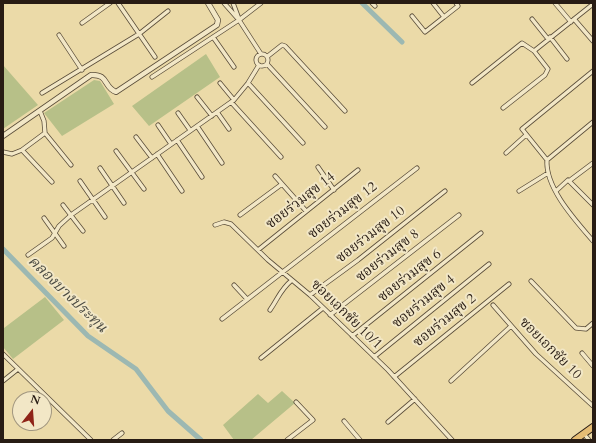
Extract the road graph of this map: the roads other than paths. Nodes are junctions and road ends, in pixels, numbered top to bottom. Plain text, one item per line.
1 (110, 3) edge
2 (118, 3) edge
3 (208, 3) edge
4 (224, 3) edge
5 (233, 3) edge
6 (250, 3) edge
7 (261, 3) edge
8 (432, 3) edge
9 (555, 3) edge
10 (458, 4) edge
11 (590, 4) edge
12 (253, 8) junction
13 (168, 12) dead end
14 (412, 16) dead end
15 (444, 17) junction
16 (532, 19) dead end
17 (239, 20) junction
18 (572, 20) junction
19 (82, 23) dead end
20 (139, 34) junction
21 (59, 35) dead end
22 (213, 36) junction
23 (549, 38) junction
24 (593, 41) edge
25 (534, 51) junction
26 (260, 54) junction
27 (268, 56) junction
28 (155, 57) dead end
29 (567, 59) dead end
30 (267, 64) junction
31 (259, 65) junction
32 (234, 66) dead end
33 (82, 70) junction
34 (593, 71) edge
35 (152, 77) dead end
36 (220, 83) dead end
37 (472, 83) dead end
38 (248, 84) junction
39 (42, 93) dead end
40 (198, 97) dead end
41 (232, 101) junction
42 (503, 108) dead end
43 (40, 111) junction
44 (345, 111) dead end
45 (217, 112) junction
46 (178, 113) dead end
47 (212, 116) junction
48 (593, 122) edge
49 (158, 125) dead end
50 (197, 126) junction
51 (325, 127) dead end
52 (229, 129) dead end
53 (190, 130) junction
54 (45, 133) junction
55 (526, 135) junction
56 (3, 136) edge
57 (136, 137) dead end
58 (177, 140) junction
59 (303, 142) dead end
60 (171, 144) junction
61 (22, 150) junction
62 (116, 150) dead end
63 (3, 152) edge
64 (506, 153) dead end
65 (157, 154) junction
66 (281, 157) dead end
67 (152, 158) junction
68 (547, 160) junction
69 (222, 163) dead end
70 (593, 163) edge
71 (71, 165) dead end
72 (100, 168) dead end
73 (318, 168) dead end
74 (417, 168) dead end
75 (358, 170) dead end
76 (132, 172) junction
77 (548, 173) junction
78 (275, 176) dead end
79 (202, 177) dead end
80 (80, 181) dead end
81 (570, 181) junction
82 (52, 182) dead end
83 (282, 184) junction
84 (113, 186) junction
85 (144, 189) dead end
86 (334, 190) junction
87 (556, 190) junction
88 (182, 191) dead end
89 (445, 191) dead end
90 (519, 191) dead end
91 (93, 200) junction
92 (124, 203) dead end
93 (64, 205) dead end
94 (593, 205) edge
95 (306, 211) junction
96 (71, 215) junction
97 (240, 215) dead end
98 (459, 215) dead end
99 (104, 217) dead end
100 (44, 218) dead end
101 (215, 224) dead end
102 (83, 232) dead end
103 (481, 233) dead end
104 (55, 234) junction
105 (593, 241) edge
106 (64, 246) dead end
107 (258, 250) junction
108 (28, 255) dead end
109 (489, 264) dead end
110 (283, 271) junction
111 (292, 280) junction
112 (531, 281) dead end
113 (509, 284) dead end
114 (234, 285) dead end
115 (310, 295) junction
116 (247, 299) junction
117 (493, 305) dead end
118 (323, 308) junction
119 (270, 310) dead end
120 (330, 315) junction
121 (222, 319) dead end
122 (593, 323) edge
123 (511, 326) junction
124 (352, 336) junction
125 (582, 353) dead end
126 (374, 356) junction
127 (4, 357) edge
128 (260, 358) dead end
129 (593, 366) edge
130 (18, 369) junction
131 (394, 377) junction
132 (451, 380) dead end
133 (3, 381) edge
134 (415, 399) junction
135 (296, 402) dead end
136 (593, 406) edge
137 (344, 422) dead end
138 (388, 422) dead end
139 (593, 427) edge
140 (122, 433) dead end
141 (584, 434) junction
142 (91, 440) edge
143 (113, 440) edge
144 (287, 440) edge
145 (360, 440) edge
146 (452, 440) edge
147 (575, 440) edge
148 (589, 440) edge

1 - 19 street
2 - 20 street
3 - 43 street
4 - 17 street
5 - 17 street
6 - 12 street
7 - 12 street
8 - 15 street
9 - 18 street
10 - 15 street
11 - 18 street
12 - 17 street
13 - 20 street
14 - 15 street
16 - 23 street
17 - 22 street
17 - 26 street
18 - 23 street
18 - 24 street
20 - 28 street
20 - 33 street
21 - 33 street
22 - 32 street
22 - 35 street
23 - 25 street
23 - 29 street
25 - 37 street
25 - 42 street
26 - 27 street
26 - 31 street
27 - 30 street
27 - 44 street
30 - 31 street
30 - 51 street
31 - 38 street
33 - 39 street
34 - 55 street
36 - 41 street
38 - 41 street
38 - 59 street
40 - 47 street
41 - 45 street
41 - 66 street
43 - 54 street
43 - 56 street
45 - 47 street
45 - 52 street
46 - 53 street
47 - 50 street
48 - 68 street
49 - 60 street
50 - 53 street
50 - 69 street
53 - 58 street
54 - 61 street
54 - 71 street
55 - 64 street
55 - 68 street
57 - 67 street
58 - 60 street
58 - 79 street
60 - 65 street
61 - 63 street
61 - 82 street
62 - 76 street
65 - 67 street
65 - 88 street
67 - 76 street
68 - 77 street
70 - 81 street
72 - 84 street
73 - 86 street
74 - 110 street, ซอยร่วมสุข 12
75 - 86 street, ซอยร่วมสุข 14
76 - 84 street
76 - 85 street
77 - 87 street
77 - 90 street
78 - 83 street
80 - 91 street
81 - 87 street
81 - 94 street
83 - 95 street
83 - 97 street
84 - 91 street
84 - 92 street
86 - 95 street, ซอยร่วมสุข 14
87 - 105 street
89 - 115 street, ซอยร่วมสุข 10
91 - 96 street
91 - 99 street
93 - 96 street
95 - 107 street, ซอยร่วมสุข 14
96 - 102 street
96 - 104 street
98 - 120 street, ซอยร่วมสุข 8
100 - 104 street
101 - 107 street, ซอยเอกชัย 10/1
103 - 124 street, ซอยร่วมสุข 6
104 - 106 street
104 - 108 street
107 - 110 street, ซอยเอกชัย 10/1
109 - 126 street, ซอยร่วมสุข 4
110 - 111 street, ซอยเอกชัย 10/1
110 - 116 street, ซอยร่วมสุข 12
111 - 115 street, ซอยเอกชัย 10/1
111 - 119 street
112 - 122 street
113 - 131 street, ซอยร่วมสุข 2
114 - 116 street
115 - 118 street, ซอยเอกชัย 10/1
116 - 121 street, ซอยร่วมสุข 12
117 - 123 street, ซอยเอกชัย 10
118 - 120 street, ซอยเอกชัย 10/1
118 - 128 street
120 - 124 street, ซอยเอกชัย 10/1
123 - 132 street
123 - 136 street, ซอยเอกชัย 10
124 - 126 street, ซอยเอกชัย 10/1
125 - 129 street
126 - 131 street, ซอยเอกชัย 10/1
127 - 130 street
130 - 133 street
130 - 142 street
131 - 134 street, ซอยเอกชัย 10/1
134 - 138 street
134 - 146 street, ซอยเอกชัย 10/1
135 - 144 street
137 - 145 street
139 - 141 main road
140 - 143 street
141 - 147 main road
141 - 148 street

